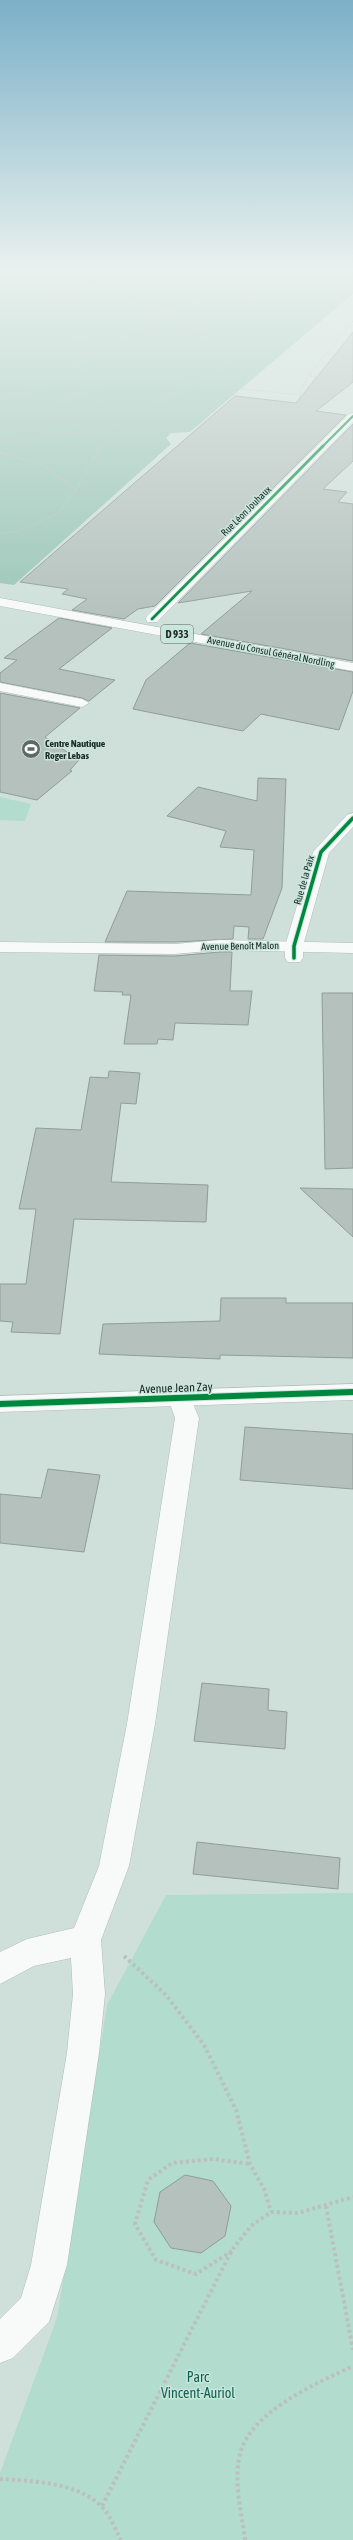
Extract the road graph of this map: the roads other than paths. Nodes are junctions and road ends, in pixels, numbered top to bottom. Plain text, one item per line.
1 (353, 416) edge
2 (0, 591) edge
3 (0, 602) edge
4 (152, 619) junction
5 (353, 656) edge
6 (353, 667) edge
7 (0, 687) edge
8 (82, 703) dead end
9 (353, 818) edge
10 (0, 947) edge
11 (353, 948) edge
12 (294, 952) junction
13 (353, 959) edge
14 (353, 1392) edge
15 (180, 1398) junction
16 (0, 1404) edge
17 (85, 1940) junction
18 (0, 1969) edge
19 (0, 2345) edge

1 - 4 street, Rue Léon Jouhaux
2 - 4 street, Avenue du Consul Général Nordling / D 933
3 - 6 street, Avenue du Consul Général Nordling / D 933
4 - 5 street, Avenue du Consul Général Nordling / D 933
7 - 8 street
9 - 12 street, Rue de la Paix
10 - 12 street, Avenue Benoît Malon
11 - 12 street, Avenue Benoît Malon
12 - 13 street, Avenue Benoît Malon
14 - 15 street, Avenue Jean Zay
15 - 16 street, Avenue Jean Zay
15 - 17 street
17 - 18 street
17 - 19 street

